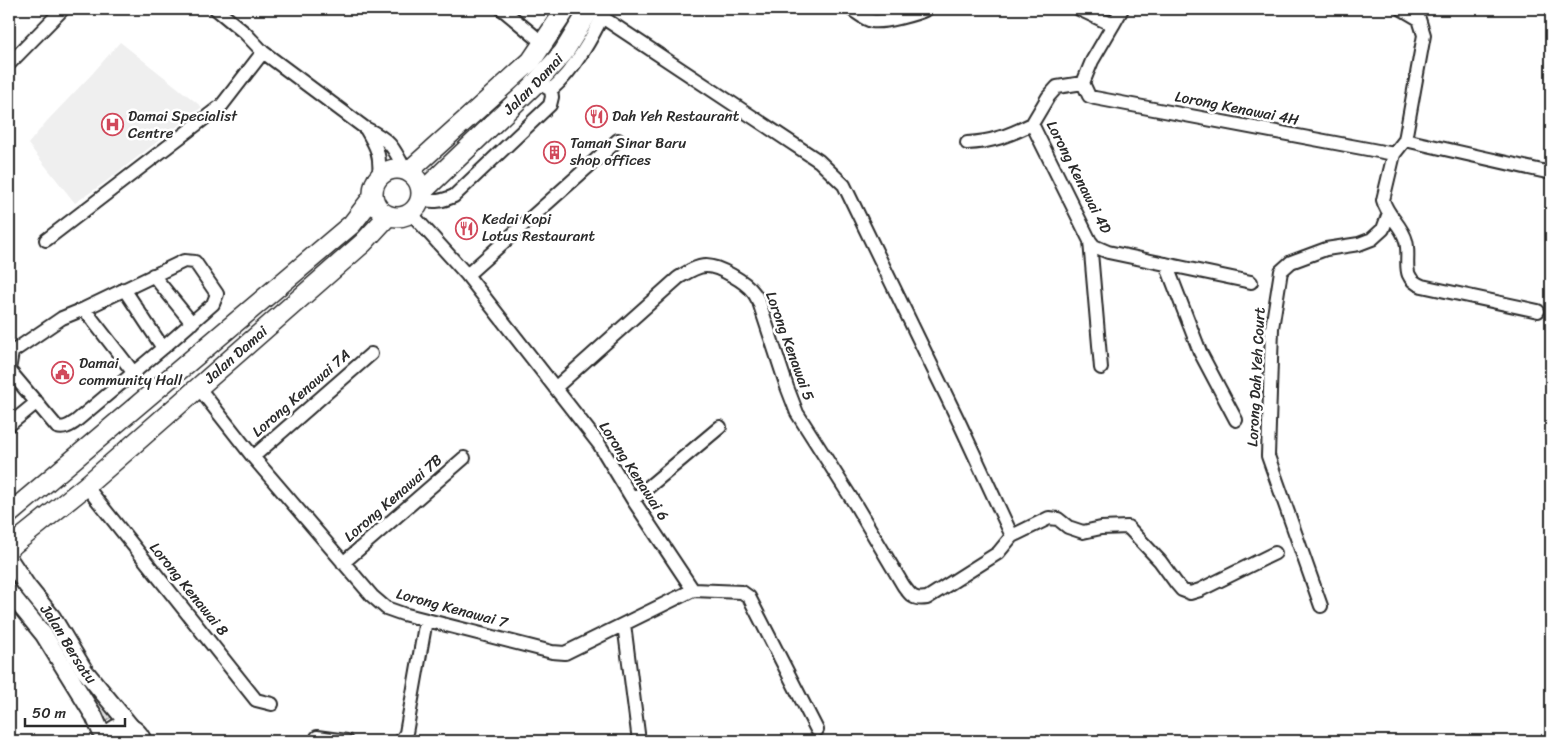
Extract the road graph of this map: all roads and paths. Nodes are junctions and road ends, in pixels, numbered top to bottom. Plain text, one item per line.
1 (63, 9) edge
2 (216, 9) edge
3 (502, 9) edge
4 (566, 9) edge
5 (851, 9) edge
6 (927, 9) edge
7 (1080, 9) edge
8 (1122, 9) edge
9 (1402, 9) edge
10 (599, 11) edge
11 (1113, 25) junction
12 (544, 44) junction
13 (264, 52) junction
14 (9, 64) edge
15 (1084, 83) junction
16 (542, 87) junction
17 (1032, 124) junction
18 (366, 128) junction
19 (618, 140) dead end
20 (1405, 140) junction
21 (967, 143) dead end
22 (1394, 154) junction
23 (407, 170) junction
24 (1551, 173) edge
25 (379, 175) junction
26 (372, 198) junction
27 (418, 201) junction
28 (1389, 213) junction
29 (388, 216) junction
30 (46, 240) dead end
31 (1090, 241) junction
32 (1166, 264) junction
33 (153, 275) junction
34 (467, 275) junction
35 (1251, 282) dead end
36 (124, 289) junction
37 (84, 309) junction
38 (1538, 311) dead end
39 (192, 322) junction
40 (163, 348) junction
41 (371, 354) dead end
42 (1101, 368) dead end
43 (133, 372) junction
44 (198, 387) junction
45 (555, 388) junction
46 (37, 402) junction
47 (1236, 420) dead end
48 (9, 424) edge
49 (720, 427) dead end
50 (253, 458) junction
51 (464, 458) dead end
52 (86, 486) junction
53 (633, 500) junction
54 (9, 514) edge
55 (1012, 536) junction
56 (9, 548) edge
57 (1275, 553) dead end
58 (9, 559) edge
59 (343, 563) junction
60 (693, 590) junction
61 (9, 592) edge
62 (1321, 606) dead end
63 (426, 620) junction
64 (624, 624) junction
65 (272, 704) dead end
66 (131, 727) junction
67 (817, 730) dead end
68 (317, 737) dead end
69 (105, 741) edge
70 (143, 741) edge
71 (346, 741) edge
72 (401, 741) edge
73 (640, 741) edge

1 - 14 street
2 - 13 street
3 - 12 street
4 - 12 main road, Jalan Damai
5 - 6 street
7 - 11 street
8 - 11 street
9 - 20 street
10 - 16 main road, Jalan Damai
10 - 55 street
11 - 15 street
12 - 23 main road, Jalan Damai
13 - 18 street
13 - 30 street
15 - 17 street, Lorong Kenawai 4D
15 - 22 street, Lorong Kenawai 4H
16 - 27 main road, Jalan Damai
16 - 27 street
17 - 21 street
17 - 31 street, Lorong Kenawai 4D
18 - 23 street
18 - 25 street
19 - 34 street
20 - 22 street
20 - 24 street
22 - 28 street
23 - 25 main road
23 - 27 main road
25 - 26 main road
26 - 29 main road
26 - 54 main road, Jalan Damai
27 - 29 main road
27 - 34 street, Lorong Kenawai 6
28 - 38 street
28 - 62 street, Lorong Dah Yeh Court
29 - 44 main road, Jalan Damai
31 - 32 street, Lorong Kenawai 4D
31 - 42 street
32 - 35 street, Lorong Kenawai 4D
32 - 47 street
33 - 36 street
33 - 39 street
33 - 39 street
34 - 45 street, Lorong Kenawai 6
36 - 37 street
36 - 40 street
37 - 43 street
37 - 46 street
39 - 40 street
40 - 43 street
41 - 50 street, Lorong Kenawai 7A
43 - 46 street
44 - 50 street, Lorong Kenawai 7
44 - 52 main road, Jalan Damai
45 - 53 street, Lorong Kenawai 6
45 - 55 street, Lorong Kenawai 5
46 - 48 street
49 - 53 street
50 - 59 street, Lorong Kenawai 7
51 - 59 street, Lorong Kenawai 7B
52 - 56 main road, Jalan Damai
52 - 65 street, Lorong Kenawai 8
53 - 60 street, Lorong Kenawai 6
55 - 57 street, Lorong Kenawai 5
58 - 66 street, Jalan Bersatu
59 - 63 street, Lorong Kenawai 7
60 - 64 street, Lorong Kenawai 7
60 - 67 street
61 - 69 street, Jalan Bersatu
63 - 64 street, Lorong Kenawai 7
63 - 72 street
64 - 73 street
66 - 69 street
66 - 70 street, Jalan Bersatu
68 - 71 street

